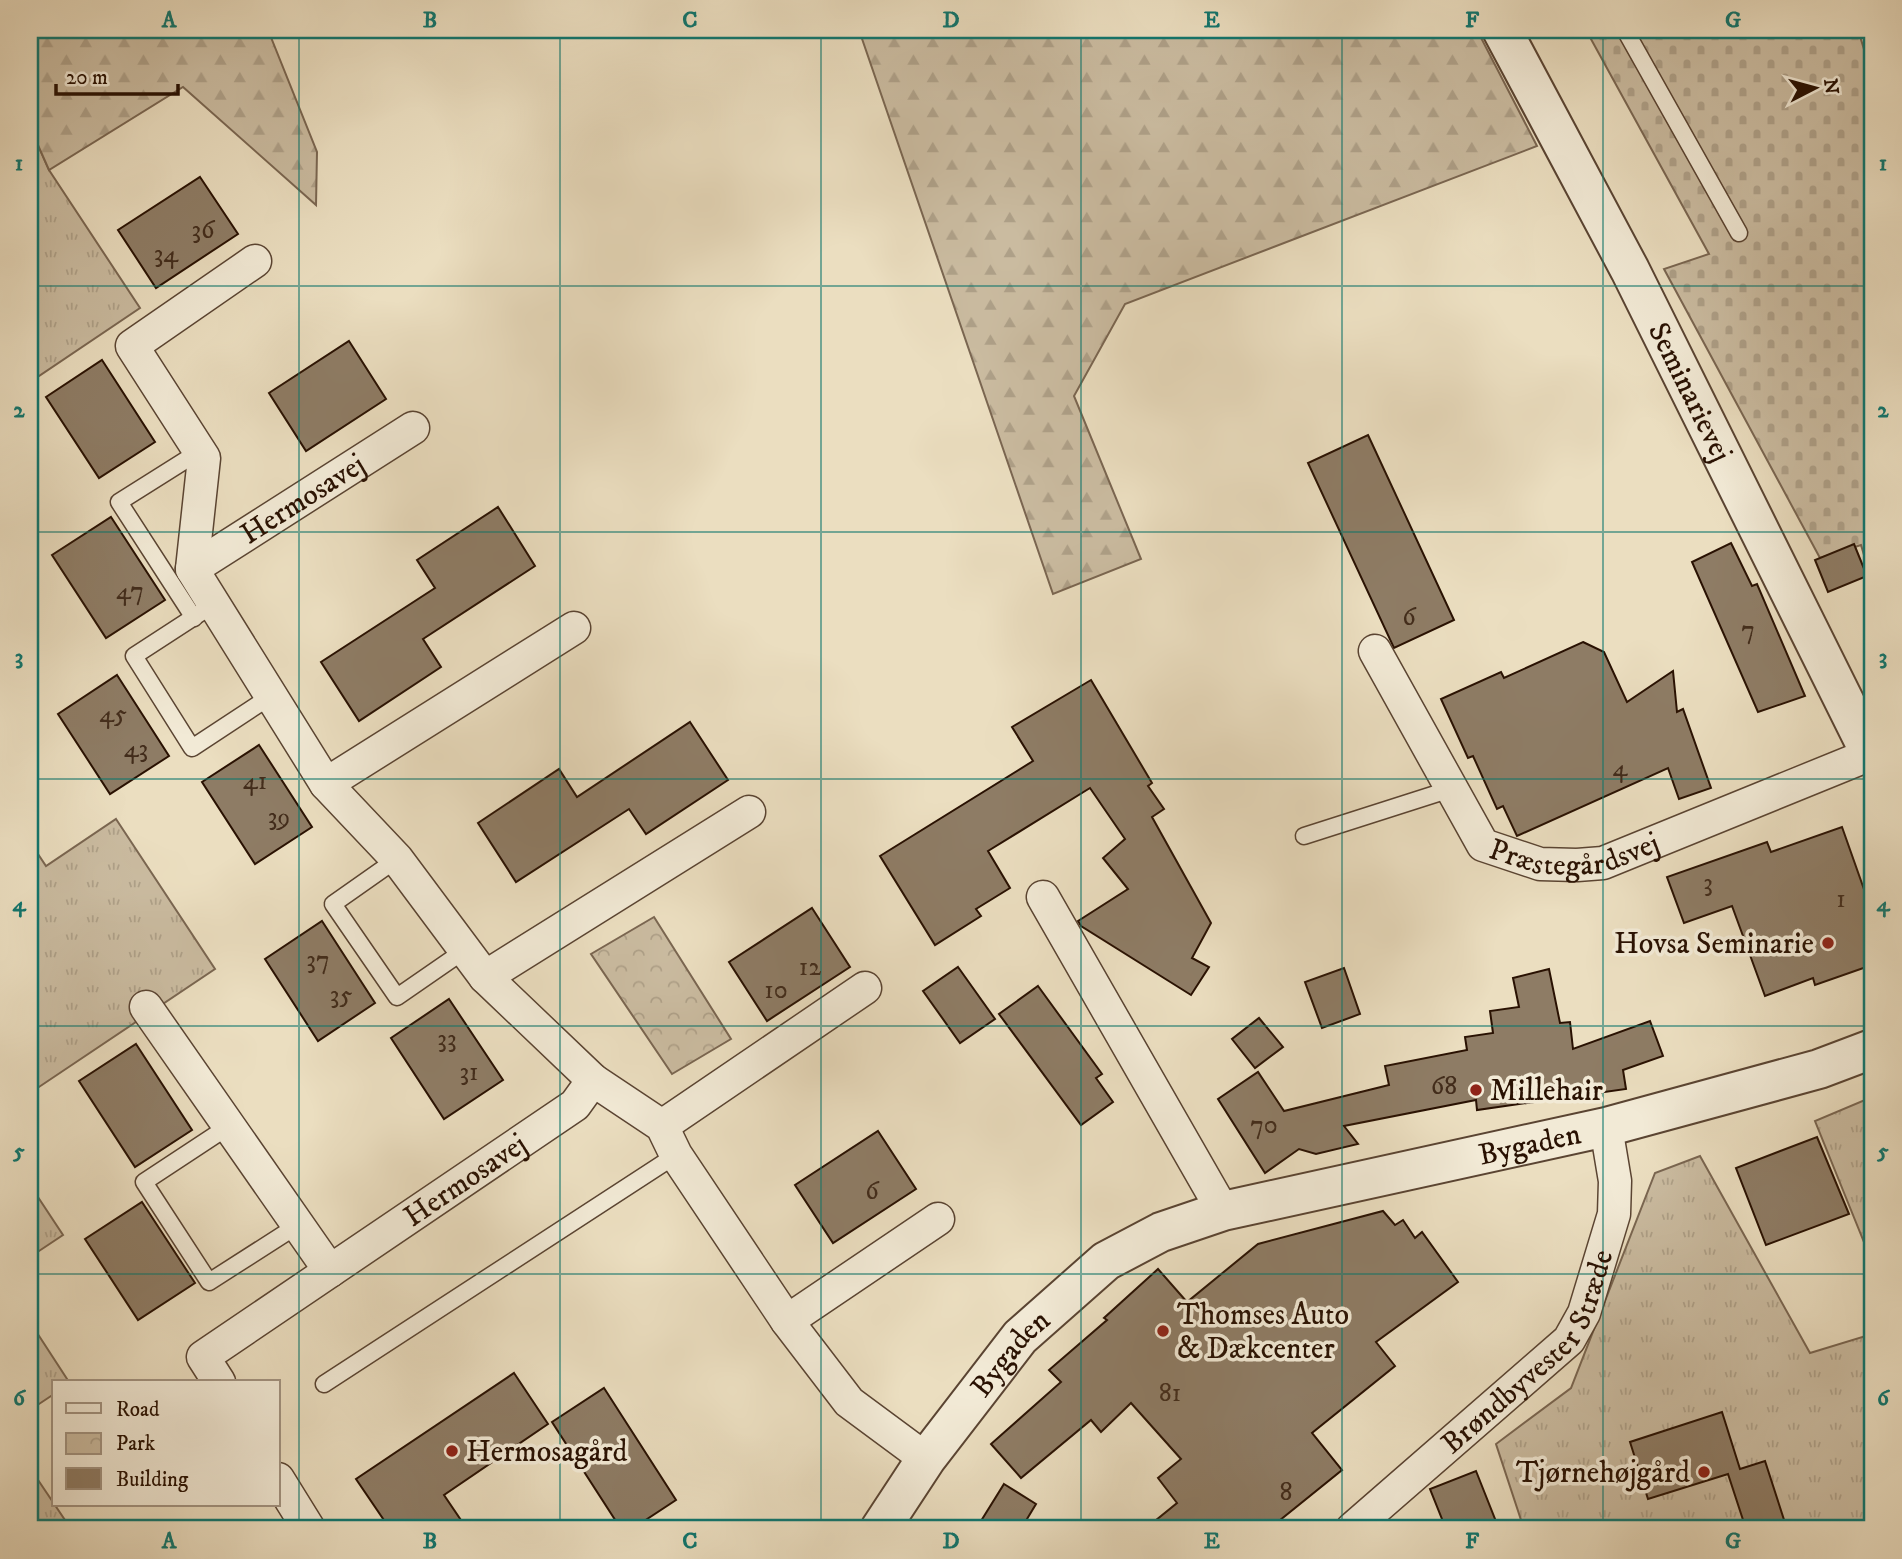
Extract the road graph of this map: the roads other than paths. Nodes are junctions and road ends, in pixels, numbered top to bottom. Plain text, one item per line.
1 (1502, 30) edge
2 (1625, 30) edge
3 (1739, 233) dead end
4 (255, 261) dead end
5 (414, 428) dead end
6 (200, 451) junction
7 (192, 569) junction
8 (204, 611) junction
9 (574, 628) dead end
10 (1375, 651) dead end
11 (271, 696) junction
12 (1872, 755) edge
13 (326, 784) junction
14 (1451, 789) junction
15 (749, 812) dead end
16 (1304, 836) dead end
17 (397, 859) junction
18 (1043, 897) dead end
19 (465, 950) junction
20 (485, 977) junction
21 (865, 988) dead end
22 (146, 1007) dead end
23 (1872, 1049) edge
24 (593, 1080) junction
25 (229, 1126) junction
26 (662, 1126) junction
27 (1606, 1127) junction
28 (676, 1154) junction
29 (1223, 1211) junction
30 (938, 1219) dead end
31 (298, 1225) junction
32 (330, 1271) junction
33 (787, 1321) junction
34 (218, 1380) edge
35 (324, 1384) dead end
36 (926, 1460) junction
37 (280, 1482) edge
38 (309, 1529) edge
39 (880, 1529) edge
40 (1352, 1529) edge

1 - 12 street, Seminarievej
2 - 3 lane
4 - 6 street
5 - 7 street, Hermosavej
6 - 7 street, Hermosavej
6 - 8 lane
7 - 8 street
8 - 11 street
8 - 11 lane
9 - 13 street
10 - 14 street, Præstegårdsvej
11 - 13 street
12 - 14 street, Præstegårdsvej
13 - 17 street
14 - 16 lane
15 - 20 street
17 - 19 street
17 - 19 lane
18 - 29 street
19 - 20 street
20 - 24 street
21 - 26 street
22 - 25 street
23 - 27 street, Bygaden
24 - 26 street
24 - 32 street, Hermosavej
25 - 31 street
25 - 31 lane
26 - 28 street
27 - 29 street, Bygaden
27 - 40 street, Brøndbyvester Stræde
28 - 33 street
28 - 35 lane
29 - 36 street, Bygaden
30 - 33 street
31 - 32 street
32 - 34 street, Hermosavej
33 - 36 street
36 - 39 street, Bygaden
37 - 38 street

